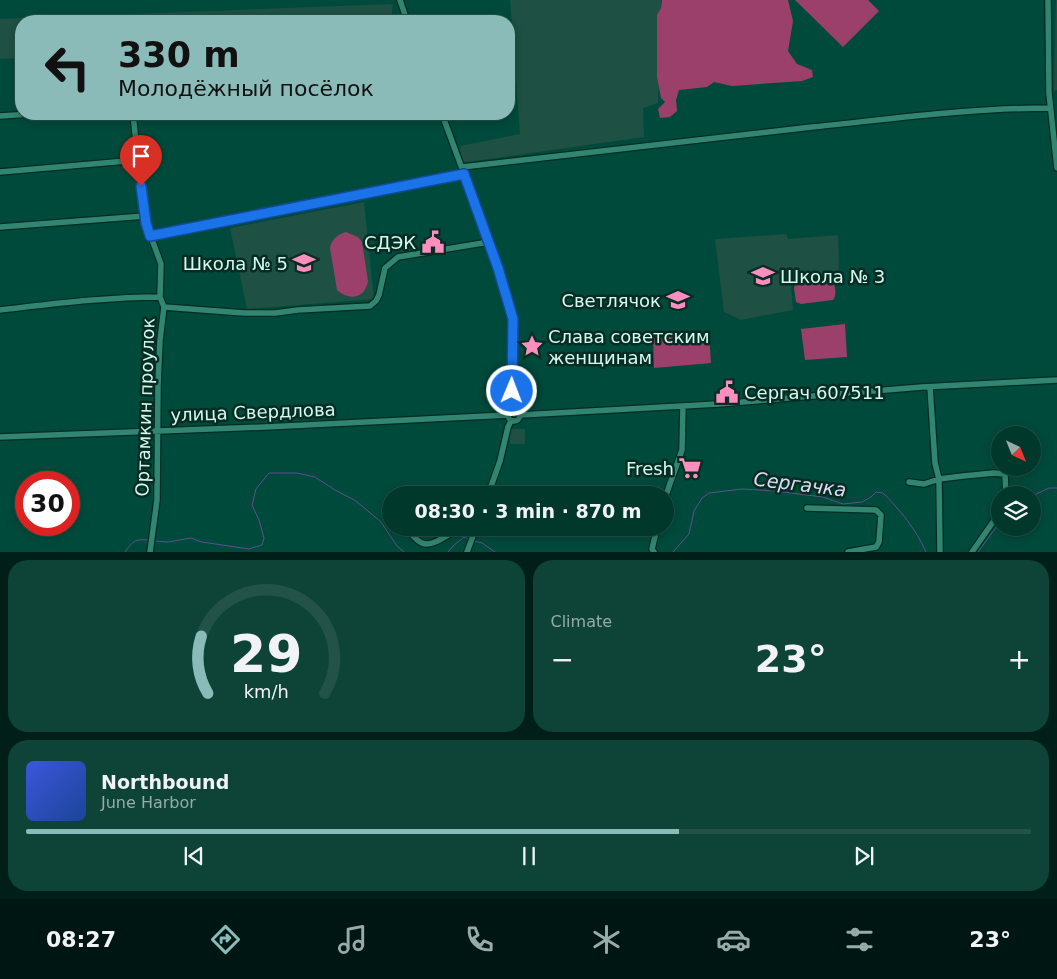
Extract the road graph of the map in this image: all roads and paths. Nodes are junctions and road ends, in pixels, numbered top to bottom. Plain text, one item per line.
1 (400, 0) edge
2 (1048, 0) edge
3 (405, 15) edge
4 (1050, 108) junction
5 (15, 115) edge
6 (0, 116) edge
7 (134, 120) edge
8 (444, 120) edge
9 (138, 160) junction
10 (462, 167) junction
11 (1057, 168) edge
12 (0, 172) edge
13 (464, 174) junction
14 (145, 216) junction
15 (0, 227) edge
16 (150, 236) junction
17 (490, 242) junction
18 (160, 297) junction
19 (164, 306) junction
20 (0, 310) edge
21 (1057, 380) edge
22 (930, 387) junction
23 (684, 406) junction
24 (512, 409) junction
25 (520, 415) junction
26 (509, 418) junction
27 (157, 431) junction
28 (0, 437) edge
29 (939, 479) junction
30 (909, 482) dead end
31 (491, 486) edge
32 (669, 486) edge
33 (1006, 486) edge
34 (807, 508) dead end
35 (991, 525) edge
36 (413, 536) edge
37 (445, 536) edge
38 (473, 536) edge
39 (655, 536) edge
40 (151, 549) edge
41 (467, 552) edge
42 (654, 552) edge
43 (848, 552) edge
44 (940, 552) edge
45 (972, 552) edge

1 - 3 street
2 - 4 street
4 - 10 street
4 - 11 street
5 - 6 street
7 - 9 street, Ортамкин проулок
8 - 10 street
9 - 12 street
9 - 14 street, Ортамкин проулок
10 - 13 street
13 - 16 street
13 - 17 street
14 - 15 street
14 - 16 street, Ортамкин проулок
16 - 18 street, Ортамкин проулок
17 - 19 street
17 - 24 street
18 - 19 street, Ортамкин проулок
18 - 20 street
19 - 27 street, Ортамкин проулок
21 - 22 street
22 - 23 street
22 - 29 street
23 - 25 street
23 - 32 street
24 - 25 street
24 - 26 street
25 - 26 street
26 - 27 street, улица Свердлова
26 - 31 street
27 - 28 street, улица Свердлова
27 - 40 street, Ортамкин проулок
29 - 30 street
29 - 33 street
29 - 44 street
34 - 43 street
35 - 45 street
36 - 37 street
38 - 41 street
39 - 42 street

